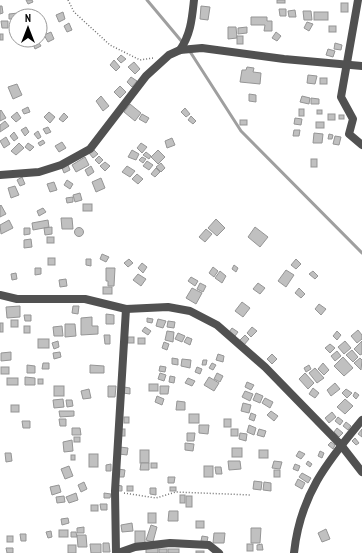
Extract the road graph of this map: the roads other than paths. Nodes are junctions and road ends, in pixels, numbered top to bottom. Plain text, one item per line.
1 (194, 0) edge
2 (358, 0) edge
3 (180, 50) junction
4 (346, 64) junction
5 (362, 66) edge
6 (362, 145) edge
7 (0, 175) edge
8 (0, 295) edge
9 (126, 309) junction
10 (362, 420) edge
11 (341, 445) junction
12 (362, 472) edge
13 (117, 553) edge
14 (219, 553) edge
15 (294, 553) edge

1 - 3 street
2 - 4 street
3 - 4 street
3 - 7 street
4 - 5 street
4 - 6 street
8 - 9 street
9 - 11 street
9 - 13 street
10 - 11 street
11 - 12 street
11 - 15 street
13 - 14 street

